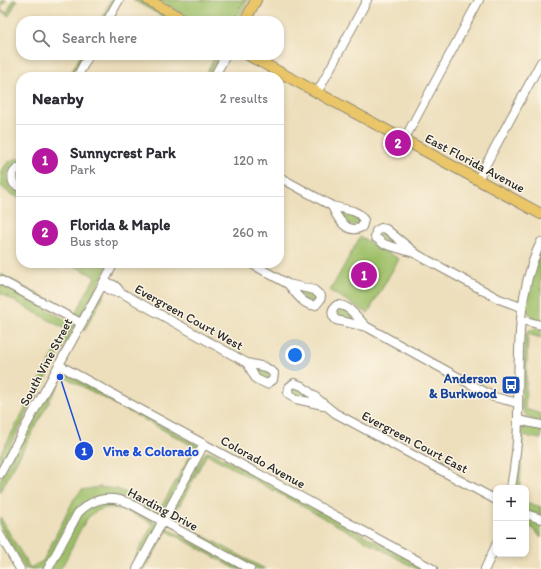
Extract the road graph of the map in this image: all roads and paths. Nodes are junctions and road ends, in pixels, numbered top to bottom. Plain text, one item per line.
1 (119, 0) edge
2 (148, 0) edge
3 (244, 0) edge
4 (256, 0) edge
5 (367, 0) edge
6 (479, 0) edge
7 (110, 16) edge
8 (177, 16) edge
9 (235, 16) edge
10 (247, 16) edge
11 (86, 60) edge
12 (223, 60) edge
13 (257, 60) edge
14 (541, 62) edge
15 (80, 72) edge
16 (217, 72) edge
17 (280, 72) edge
18 (284, 74) edge
19 (317, 92) junction
20 (404, 140) junction
21 (16, 170) edge
22 (478, 179) junction
23 (284, 180) edge
24 (16, 185) edge
25 (332, 206) dead end
26 (541, 214) edge
27 (541, 242) edge
28 (418, 255) junction
29 (111, 268) edge
30 (259, 268) edge
31 (0, 280) edge
32 (102, 284) junction
33 (288, 284) dead end
34 (521, 307) junction
35 (522, 320) junction
36 (81, 323) junction
37 (541, 325) edge
38 (367, 327) dead end
39 (247, 363) dead end
40 (59, 365) junction
41 (518, 403) junction
42 (323, 405) dead end
43 (518, 420) junction
44 (541, 425) edge
45 (204, 444) junction
46 (0, 474) edge
47 (512, 485) edge
48 (493, 498) edge
49 (529, 515) edge
50 (541, 519) edge
51 (162, 522) junction
52 (0, 535) edge
53 (493, 552) edge
54 (20, 569) edge
55 (48, 569) edge
56 (137, 569) edge
57 (250, 569) edge
58 (433, 569) edge
59 (485, 569) edge

1 - 7 street
2 - 8 main road
3 - 9 path
4 - 10 main road
5 - 19 street
6 - 20 street
11 - 15 street
12 - 16 street
13 - 17 main road, East Florida Avenue
14 - 22 street
18 - 19 main road, East Florida Avenue
19 - 20 main road, East Florida Avenue
20 - 22 main road, East Florida Avenue
21 - 24 street
22 - 26 main road, East Florida Avenue
23 - 25 street
27 - 34 street
28 - 28 street
28 - 34 street
29 - 32 street, South Vine Street
30 - 33 street
31 - 36 street
32 - 36 street, South Vine Street
32 - 39 street, Evergreen Court West
34 - 35 street
35 - 37 street
35 - 41 street
36 - 40 street, South Vine Street
38 - 41 street
40 - 45 street, Colorado Avenue
40 - 46 street, South Vine Street
41 - 43 street
42 - 48 street, Evergreen Court East
43 - 44 street
43 - 47 street
45 - 51 street
45 - 58 street, Colorado Avenue
49 - 50 street
51 - 55 street, Harding Drive
51 - 56 street
51 - 57 street, Harding Drive
52 - 54 street
53 - 59 street

